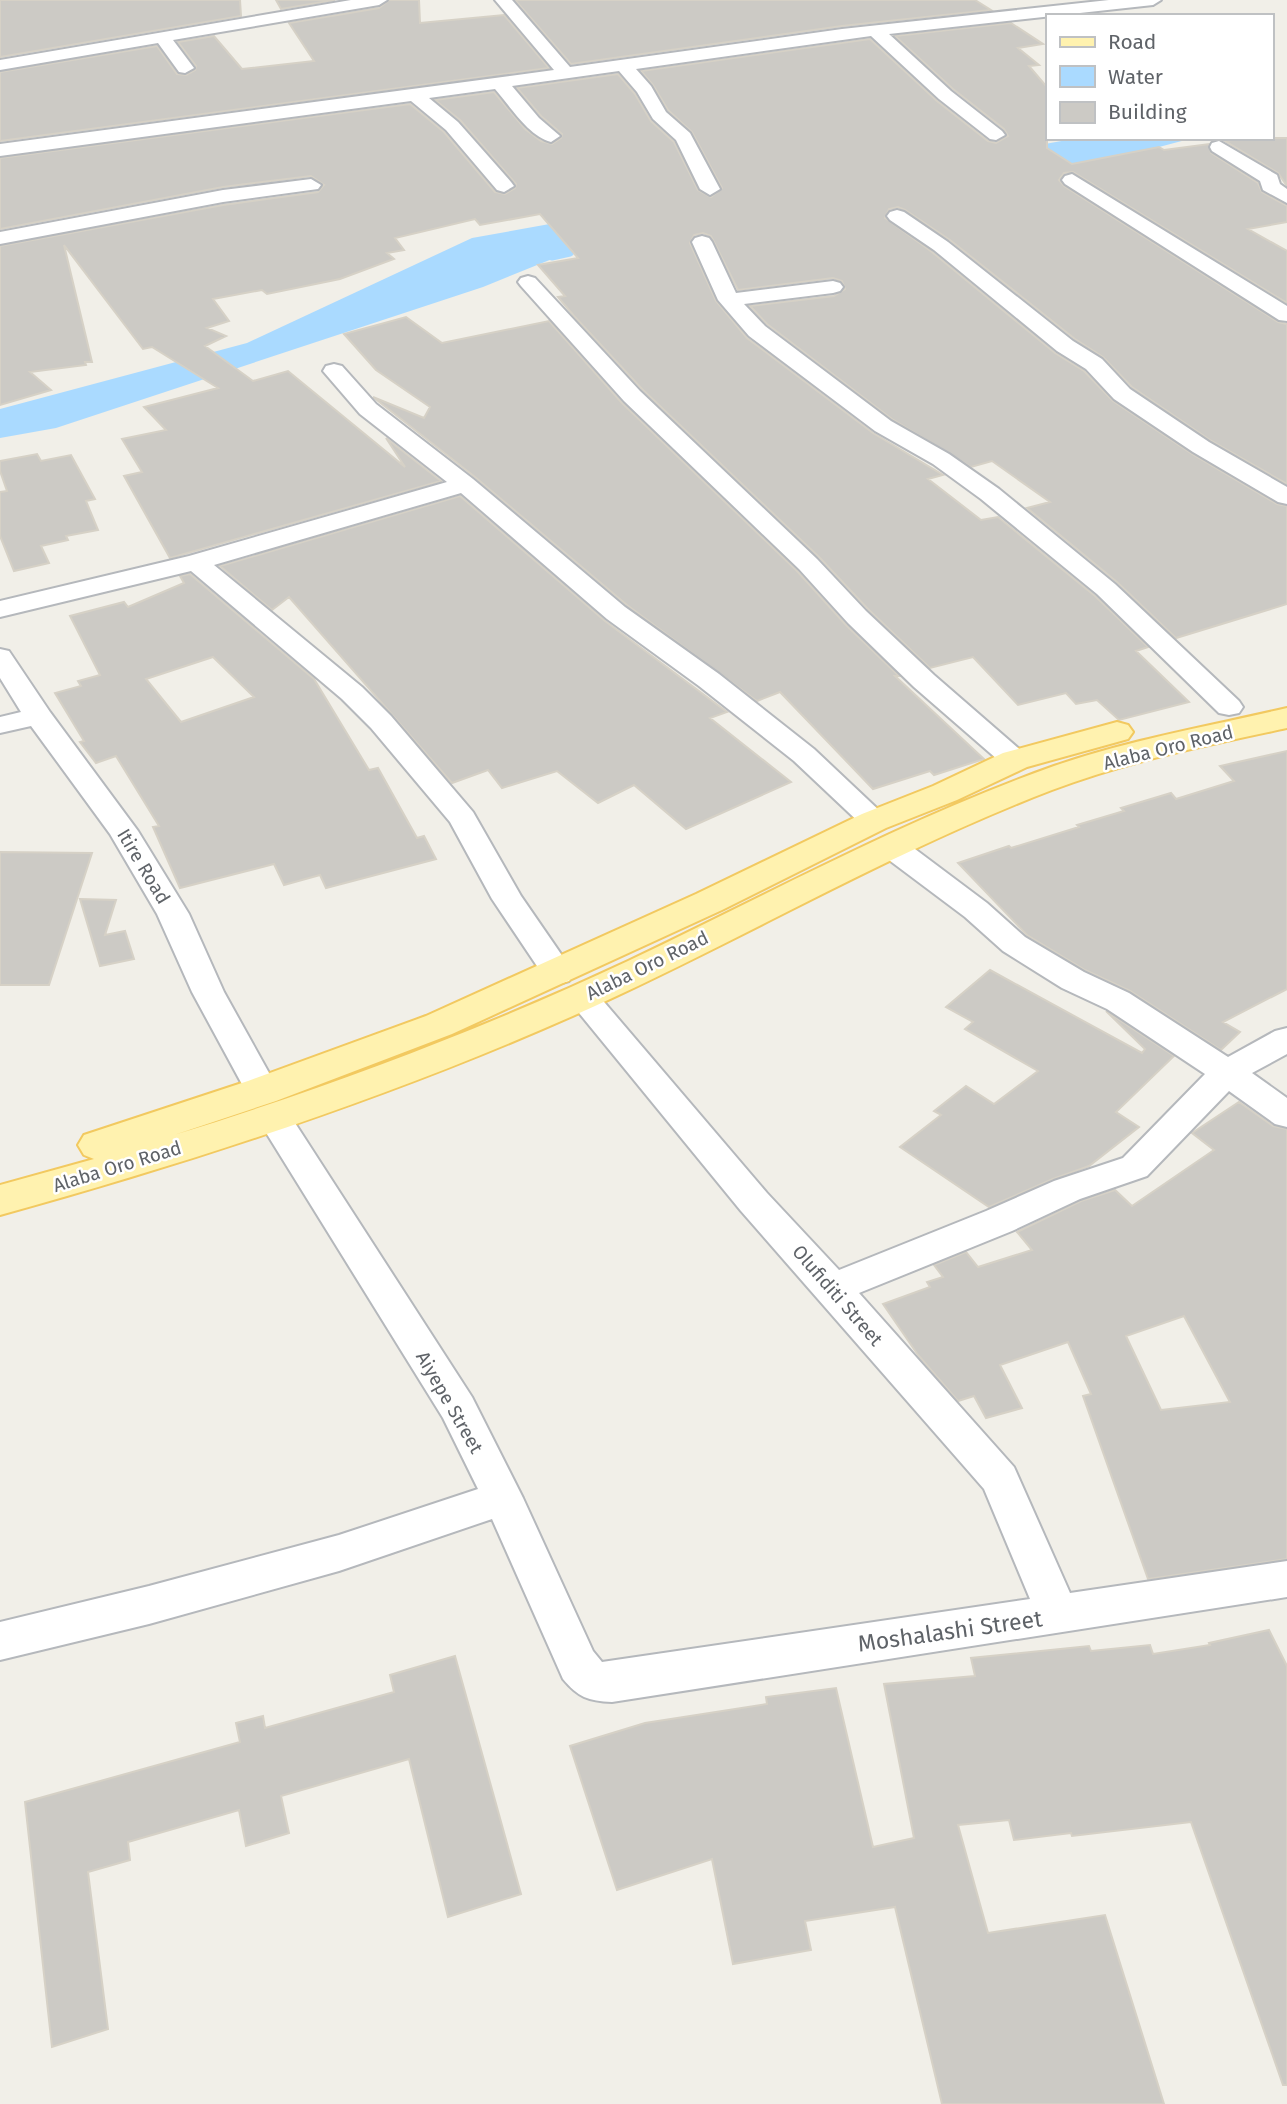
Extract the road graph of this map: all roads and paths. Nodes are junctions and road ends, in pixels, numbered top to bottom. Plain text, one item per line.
1 (503, 0) edge
2 (1153, 0) edge
3 (374, 1) edge
4 (376, 23) dead end
5 (876, 31) junction
6 (161, 36) junction
7 (0, 65) edge
8 (624, 66) junction
9 (185, 68) dead end
10 (565, 72) junction
11 (499, 82) junction
12 (415, 95) junction
13 (996, 135) dead end
14 (551, 136) dead end
15 (1219, 146) dead end
16 (0, 150) edge
17 (1072, 180) dead end
18 (311, 185) dead end
19 (504, 186) dead end
20 (710, 189) dead end
21 (1287, 197) edge
22 (897, 216) dead end
23 (0, 238) edge
24 (702, 242) dead end
25 (528, 282) dead end
26 (833, 287) dead end
27 (729, 300) junction
28 (1286, 315) edge
29 (334, 371) dead end
30 (465, 484) junction
31 (1287, 497) edge
32 (197, 562) junction
33 (0, 609) edge
34 (0, 657) edge
35 (1287, 696) edge
36 (1229, 707) junction
37 (38, 716) junction
38 (1287, 718) edge
39 (0, 725) edge
40 (1015, 760) junction
41 (883, 834) junction
42 (570, 985) junction
43 (1287, 1039) edge
44 (1227, 1072) junction
45 (268, 1104) junction
46 (1287, 1115) edge
47 (0, 1172) edge
48 (0, 1200) edge
49 (833, 1288) junction
50 (503, 1498) junction
51 (1287, 1579) edge
52 (1058, 1615) junction
53 (0, 1641) edge
54 (612, 1682) joint

1 - 10 street
2 - 5 street
3 - 4 street
3 - 6 street
5 - 8 street
5 - 13 street
6 - 7 street
6 - 9 street
8 - 10 street
8 - 20 street
10 - 11 street
11 - 12 street
11 - 14 street
12 - 16 street
12 - 19 street
15 - 21 street
17 - 28 street
18 - 23 street
22 - 31 street
24 - 27 street
25 - 40 street
26 - 27 street
27 - 36 street
29 - 30 street
30 - 32 street
30 - 41 street
32 - 33 street
32 - 42 street, Olufiditi Street
34 - 37 street, Itire Road
35 - 36 main road, Alaba Oro Road
36 - 40 main road, Alaba Oro Road
37 - 39 street
37 - 45 street, Itire Road
38 - 41 main road, Alaba Oro Road
40 - 41 main road, Alaba Oro Road
41 - 42 main road, Alaba Oro Road
41 - 44 street
42 - 45 main road, Alaba Oro Road
42 - 49 street, Olufiditi Street
43 - 44 street
44 - 46 street
44 - 49 street
45 - 47 main road, Alaba Oro Road
45 - 48 main road, Alaba Oro Road
45 - 50 street, Aiyepe Street
49 - 52 street, Olufiditi Street
50 - 53 street
50 - 54 street, Aiyepe Street
51 - 52 street, Moshalashi Street
52 - 54 street, Moshalashi Street

